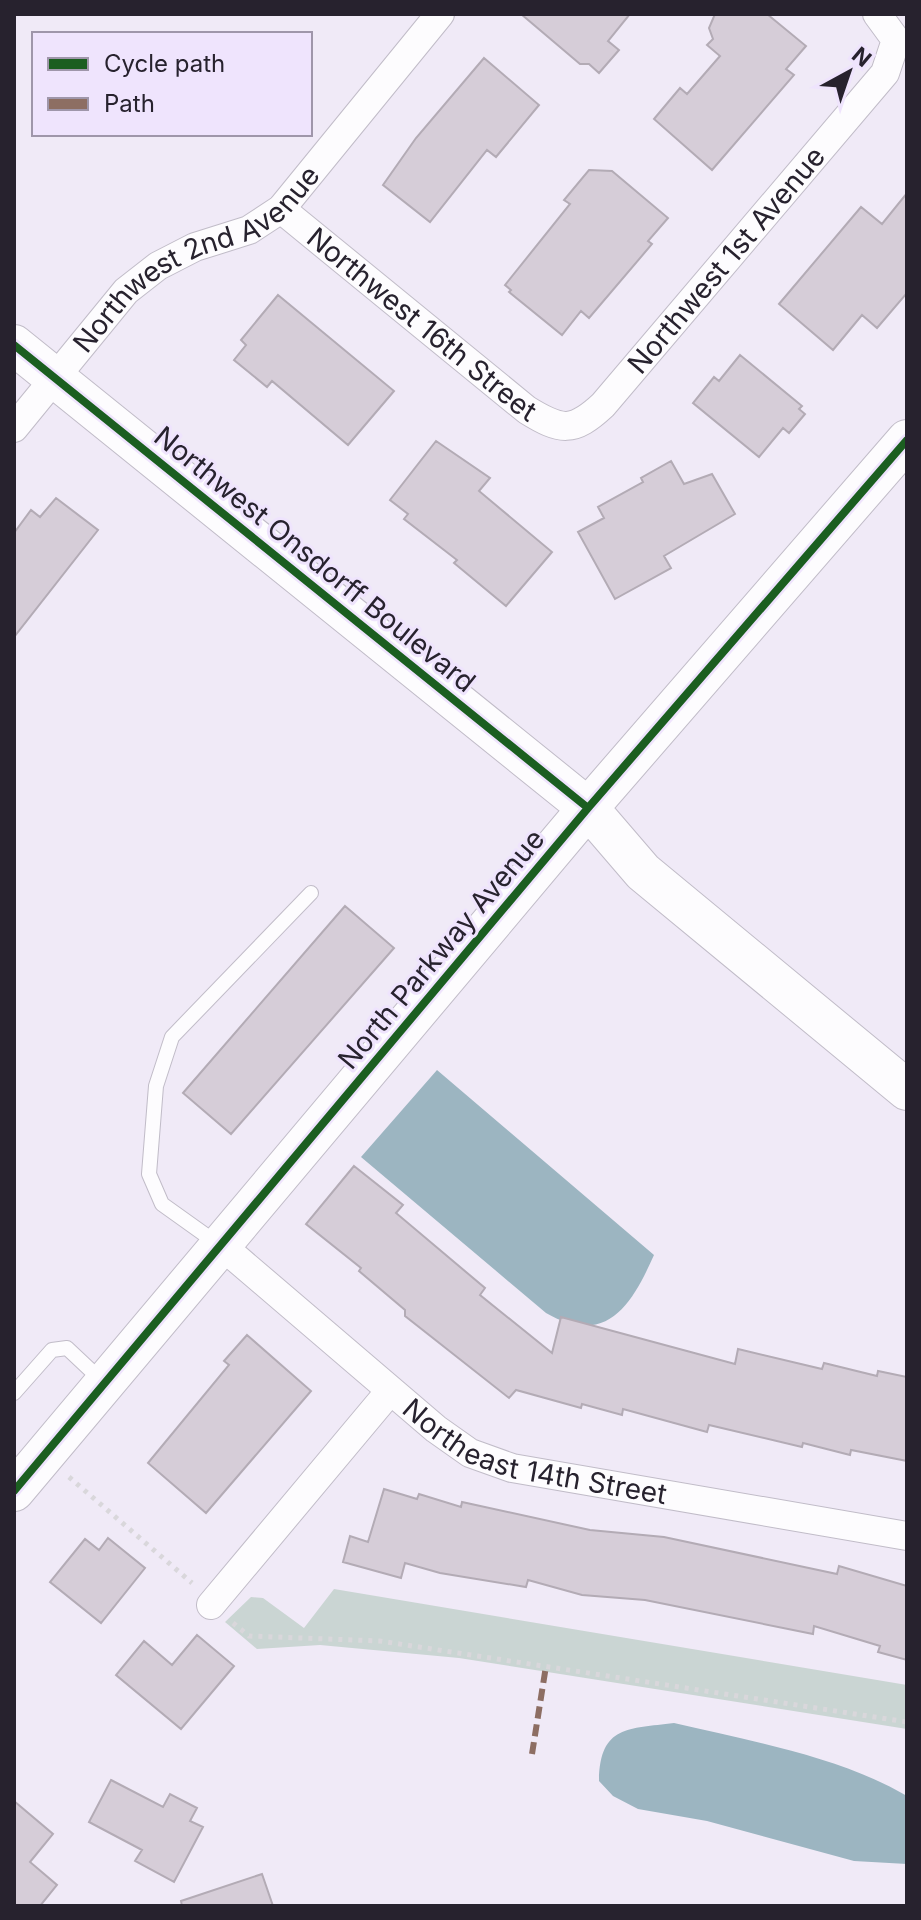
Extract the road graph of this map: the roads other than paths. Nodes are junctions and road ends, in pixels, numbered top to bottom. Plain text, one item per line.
1 (440, 14) edge
2 (877, 14) edge
3 (281, 209) junction
4 (14, 345) edge
5 (55, 378) junction
6 (14, 428) edge
7 (569, 428) joint
8 (907, 440) edge
9 (588, 808) junction
10 (311, 893) dead end
11 (907, 1090) edge
12 (222, 1246) junction
13 (105, 1384) junction
14 (390, 1391) junction
15 (14, 1393) edge
16 (14, 1491) edge
17 (907, 1536) edge
18 (211, 1605) road end

1 - 3 street, Northwest 2nd Avenue
2 - 7 street, Northwest 1st Avenue
3 - 5 street, Northwest 2nd Avenue
3 - 7 street, Northwest 16th Street
4 - 5 street, Northwest Onsdorff Boulevard
5 - 6 street, Northwest 2nd Avenue
5 - 9 street, Northwest Onsdorff Boulevard
8 - 9 street, North Parkway Avenue
9 - 11 street, Northwest Onsdorff Boulevard
9 - 12 street, North Parkway Avenue
10 - 12 lane
12 - 13 street, North Parkway Avenue
12 - 14 street, Northeast 14th Street
13 - 15 lane
13 - 16 street, North Parkway Avenue
14 - 17 street, Northeast 14th Street
14 - 18 street

